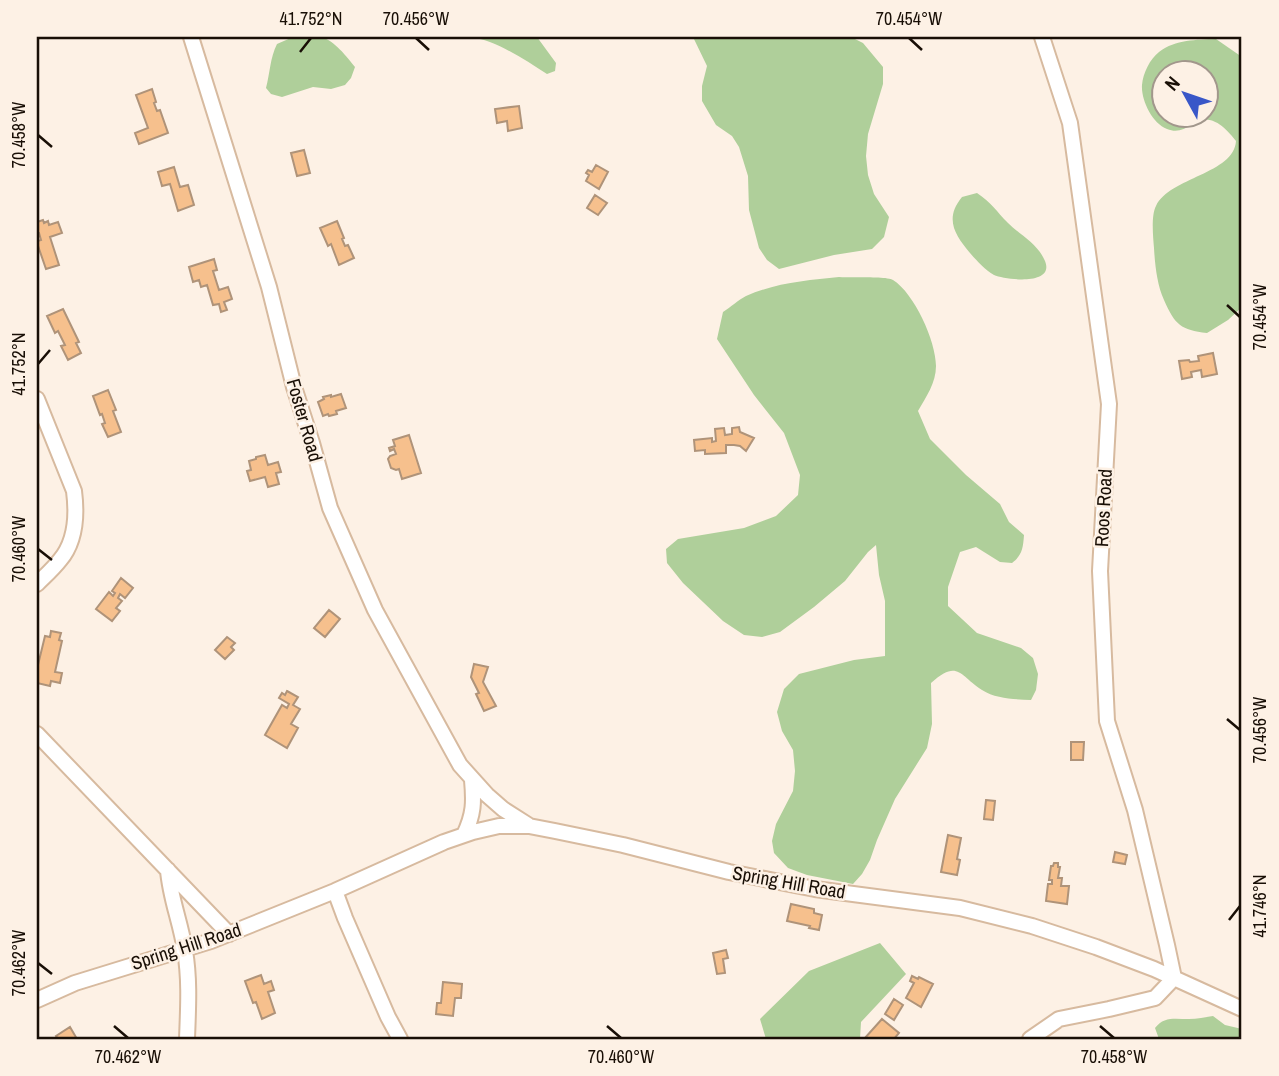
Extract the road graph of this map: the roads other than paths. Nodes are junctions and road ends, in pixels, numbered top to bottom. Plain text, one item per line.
1 (191, 37) edge
2 (1042, 37) edge
3 (37, 399) edge
4 (37, 584) edge
5 (37, 734) edge
6 (472, 780) junction
7 (529, 826) junction
8 (464, 835) junction
9 (168, 870) junction
10 (335, 891) junction
11 (229, 933) junction
12 (185, 949) junction
13 (1174, 978) junction
14 (37, 1000) edge
15 (1242, 1009) edge
16 (187, 1039) edge
17 (400, 1039) edge
18 (1030, 1039) edge

1 - 6 street, Foster Road
2 - 13 street, Roos Road
3 - 4 street
5 - 9 street
6 - 7 street, Foster Road
6 - 8 street
7 - 8 street, Spring Hill Road
7 - 13 street, Spring Hill Road
8 - 10 street, Spring Hill Road
9 - 11 street
9 - 12 street
10 - 11 street, Spring Hill Road
10 - 17 street
11 - 12 street, Spring Hill Road
12 - 14 street, Spring Hill Road
12 - 16 street
13 - 15 street, Spring Hill Road
13 - 18 street

